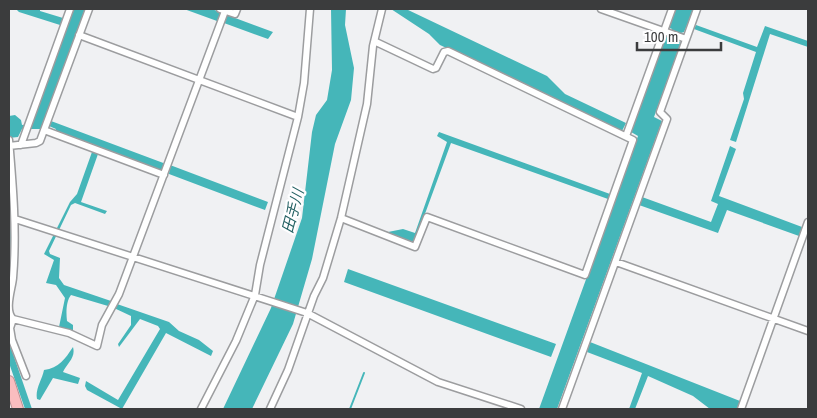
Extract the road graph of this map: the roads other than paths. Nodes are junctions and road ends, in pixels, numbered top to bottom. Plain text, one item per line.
1 (70, 9) edge
2 (89, 9) edge
3 (237, 9) edge
4 (310, 9) edge
5 (382, 9) edge
6 (601, 9) edge
7 (672, 9) edge
8 (697, 9) edge
9 (223, 10) edge
10 (666, 32) junction
11 (79, 35) junction
12 (683, 38) junction
13 (376, 42) junction
14 (199, 80) junction
15 (298, 117) junction
16 (44, 130) junction
17 (626, 136) junction
18 (9, 140) edge
19 (21, 144) junction
20 (9, 146) edge
21 (164, 175) junction
22 (341, 218) junction
23 (15, 219) junction
24 (808, 222) edge
25 (132, 258) junction
26 (616, 262) junction
27 (257, 295) junction
28 (305, 312) junction
29 (13, 319) junction
30 (774, 319) junction
31 (9, 328) edge
32 (808, 331) edge
33 (26, 376) dead end
34 (9, 381) edge
35 (18, 409) edge
36 (201, 409) edge
37 (270, 409) edge
38 (520, 409) edge
39 (562, 409) edge
40 (741, 409) edge

1 - 19 street
2 - 11 street
3 - 9 street
4 - 15 street
5 - 13 street
6 - 10 street
7 - 10 street
8 - 12 street
9 - 14 street
10 - 12 street
10 - 17 street
11 - 14 street
11 - 16 street
12 - 26 street
13 - 17 street
13 - 22 street
14 - 15 street
14 - 21 street
15 - 27 street
16 - 19 street
16 - 21 street
17 - 22 street
18 - 20 street
19 - 20 street
20 - 23 street
21 - 25 street
22 - 28 street
23 - 25 street
23 - 29 street
24 - 30 street
25 - 27 street
25 - 29 street
26 - 30 street
26 - 39 street
27 - 28 street
27 - 36 street
28 - 37 street
28 - 38 street
29 - 31 street
30 - 32 street
30 - 40 street
31 - 33 street
34 - 35 highway

